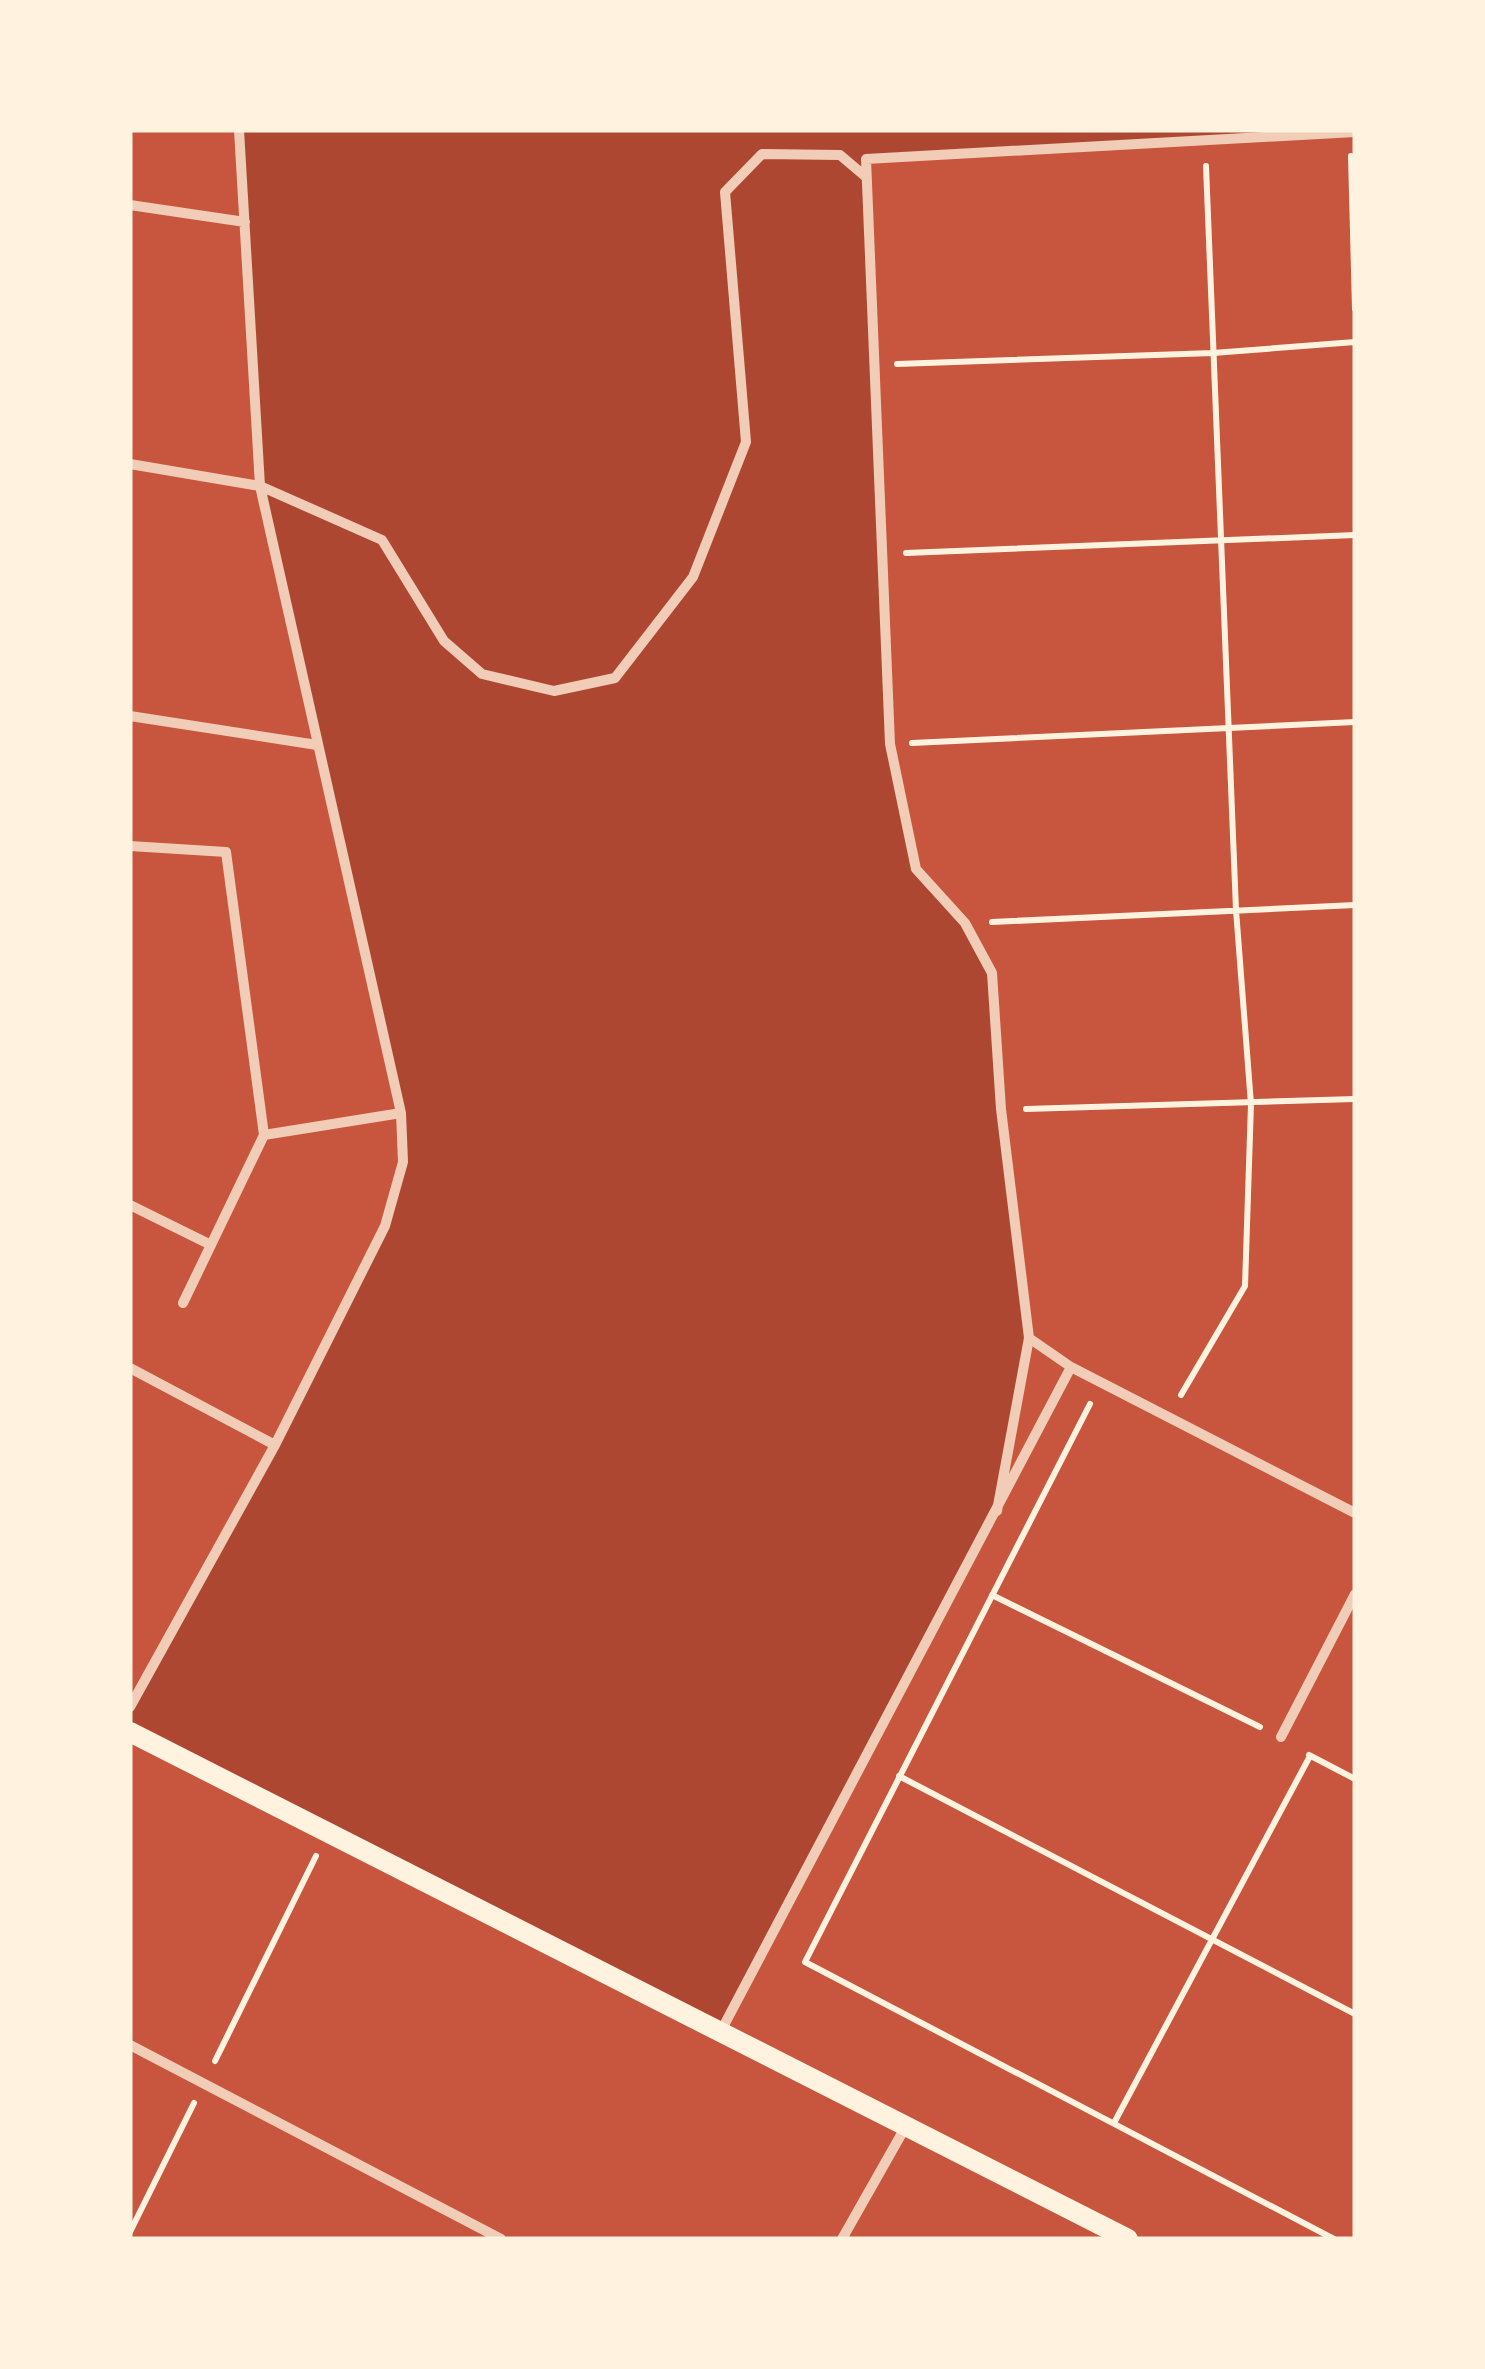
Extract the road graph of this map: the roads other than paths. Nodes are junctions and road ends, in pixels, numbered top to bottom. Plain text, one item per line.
1 (239, 130) edge
2 (1327, 132) edge
3 (1353, 132) edge
4 (866, 178) junction
5 (130, 205) edge
6 (245, 222) junction
7 (130, 464) edge
8 (260, 486) junction
9 (130, 716) edge
10 (317, 746) junction
11 (130, 846) edge
12 (401, 1112) junction
13 (264, 1135) junction
14 (130, 1206) edge
15 (212, 1245) junction
16 (183, 1303) dead end
17 (1029, 1338) junction
18 (1071, 1367) junction
19 (130, 1368) edge
20 (275, 1445) junction
21 (997, 1511) junction
22 (1355, 1513) edge
23 (1355, 1594) edge
24 (130, 1707) edge
25 (130, 1732) edge
26 (1280, 1737) road end
27 (722, 2030) junction
28 (130, 2045) edge
29 (907, 2125) junction
30 (501, 2239) edge
31 (842, 2239) edge
32 (1128, 2239) edge

1 - 6 street
2 - 3 street
2 - 4 street
4 - 8 street
4 - 17 street
5 - 6 street
6 - 8 street
7 - 8 street
8 - 10 street
9 - 10 street
10 - 12 street
11 - 13 street
12 - 13 street
12 - 20 street
13 - 15 street
14 - 15 street
15 - 16 street
17 - 18 street
17 - 21 street
18 - 21 street
18 - 22 street
19 - 20 street
20 - 24 street
21 - 27 street
23 - 26 street
25 - 27 main road
27 - 29 main road
28 - 30 street
29 - 31 street
29 - 32 main road

